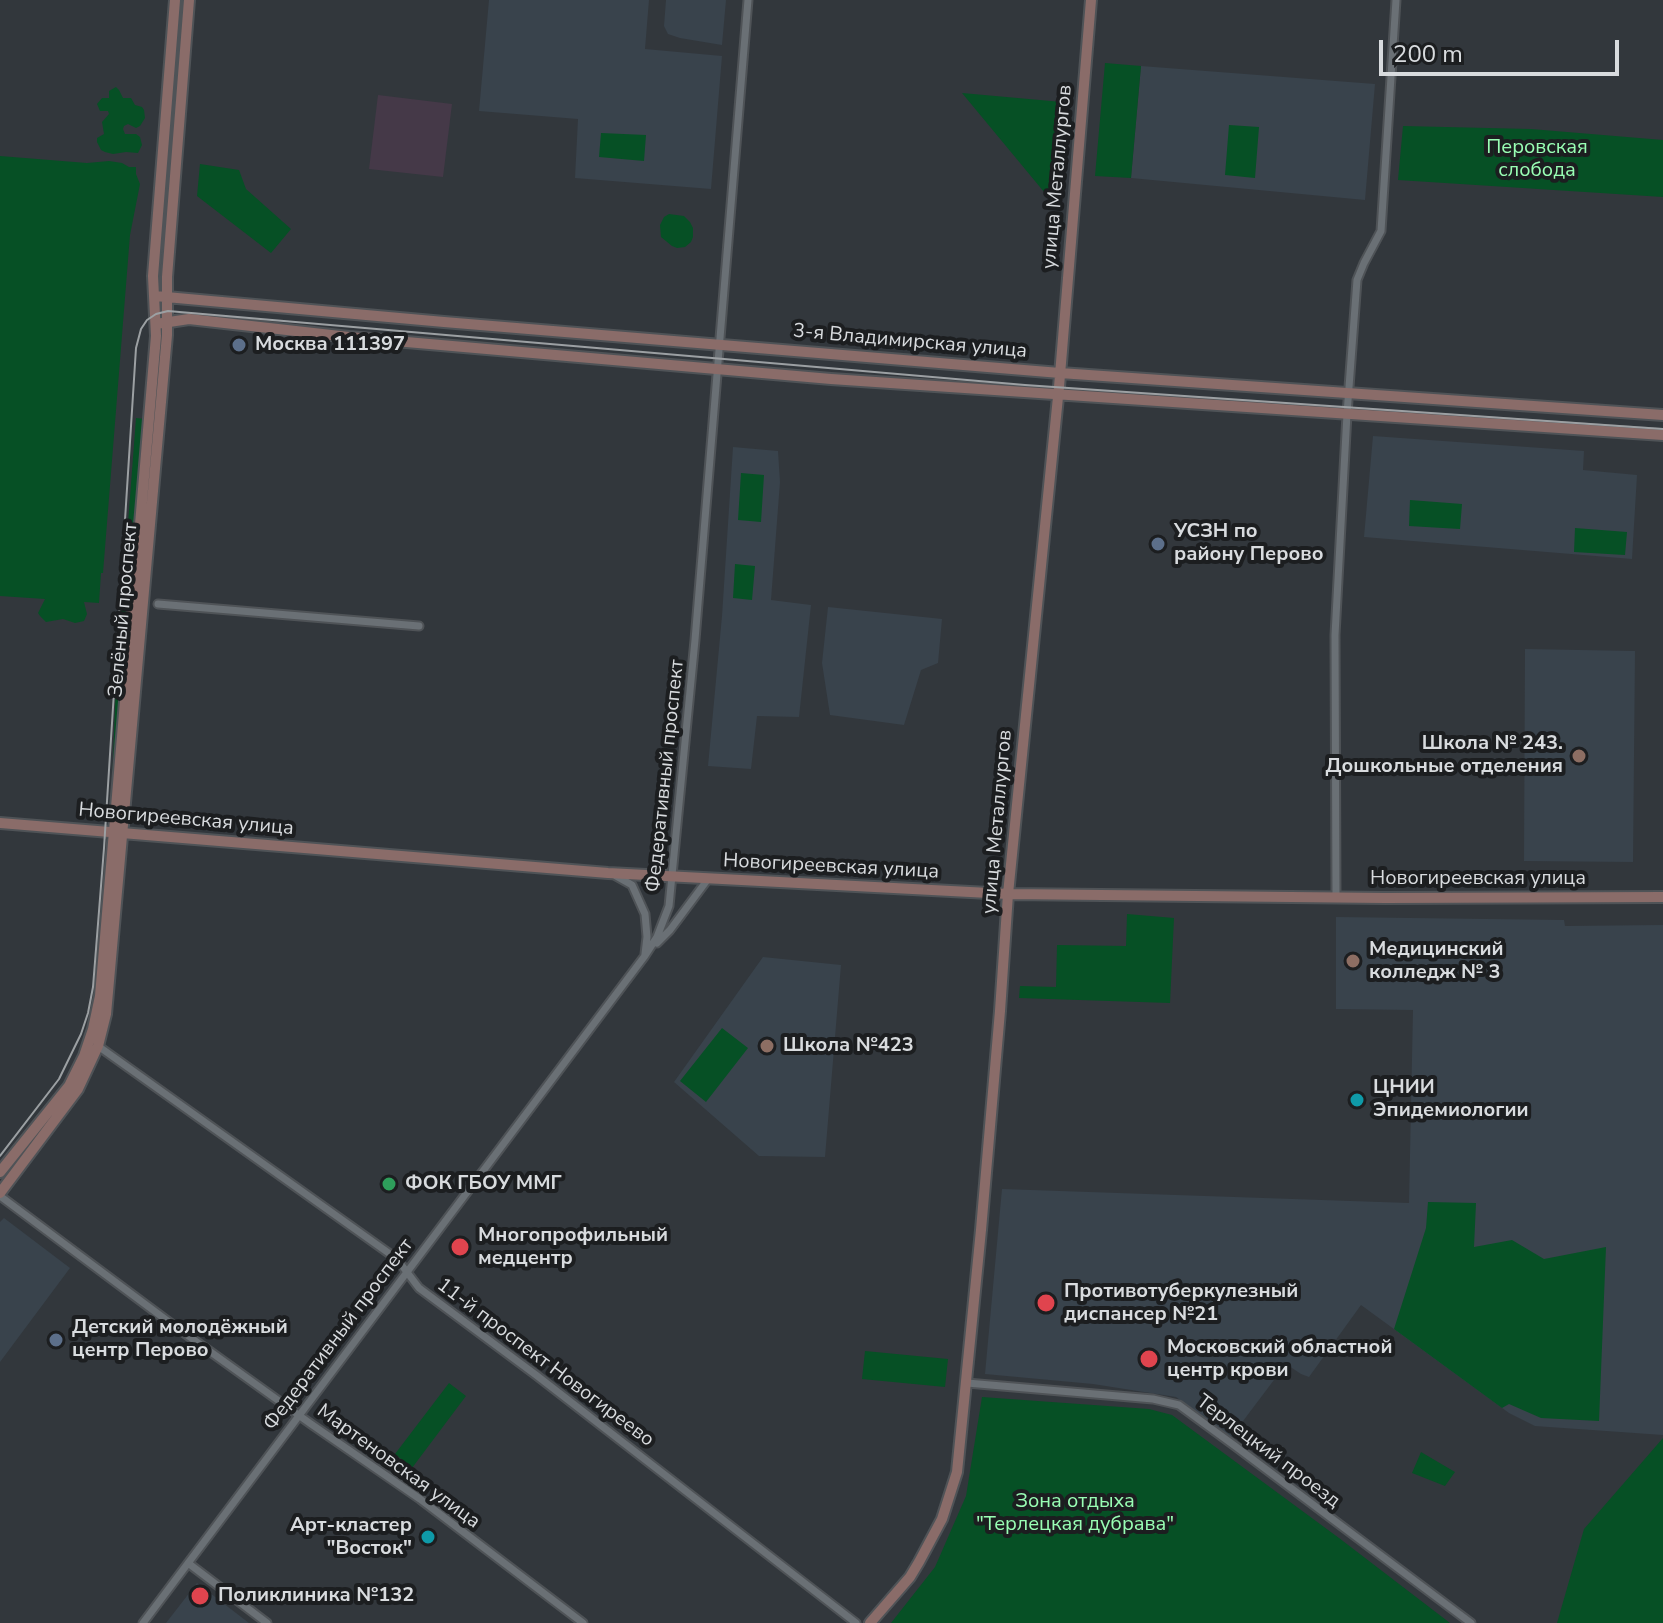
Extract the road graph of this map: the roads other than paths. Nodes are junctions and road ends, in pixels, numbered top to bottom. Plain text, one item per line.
1 (175, 0) edge
2 (189, 0) edge
3 (748, 0) edge
4 (1091, 0) edge
5 (1396, 0) edge
6 (155, 296) junction
7 (167, 296) junction
8 (162, 323) junction
9 (719, 344) junction
10 (717, 369) junction
11 (1060, 373) junction
12 (1349, 393) junction
13 (1058, 394) junction
14 (1347, 414) junction
15 (1663, 415) edge
16 (1663, 435) edge
17 (158, 604) dead end
18 (419, 626) dead end
19 (0, 823) edge
20 (118, 832) junction
21 (608, 873) junction
22 (672, 877) junction
23 (708, 879) junction
24 (1008, 894) junction
25 (1336, 897) junction
26 (1663, 897) edge
27 (644, 957) junction
28 (98, 1046) junction
29 (0, 1172) edge
30 (0, 1194) edge
31 (407, 1272) junction
32 (967, 1383) junction
33 (299, 1415) junction
34 (188, 1563) junction
35 (143, 1623) edge
36 (267, 1623) edge
37 (583, 1623) edge
38 (856, 1623) edge
39 (870, 1623) edge
40 (1471, 1623) edge

1 - 6 street, Зелёный проспект
2 - 7 street, Зелёный проспект
3 - 9 street, Федеративный проспект
4 - 11 street, улица Металлургов
5 - 12 street
6 - 7 street, 3-я Владимирская улица
6 - 8 street, Зелёный проспект
7 - 8 street, Зелёный проспект
7 - 9 street, 3-я Владимирская улица
8 - 10 street, 3-я Владимирская улица
8 - 20 street, Зелёный проспект
9 - 10 street, Федеративный проспект
9 - 11 street, 3-я Владимирская улица
10 - 13 street, 3-я Владимирская улица
10 - 22 street, Федеративный проспект
11 - 12 street, 3-я Владимирская улица
11 - 13 street, улица Металлургов
12 - 14 street
12 - 15 street, 3-я Владимирская улица
13 - 14 street, 3-я Владимирская улица
13 - 24 street, улица Металлургов
14 - 16 street, 3-я Владимирская улица
14 - 25 street
17 - 18 street
19 - 20 street, Новогиреевская улица
20 - 21 street, Новогиреевская улица
20 - 28 street, Зелёный проспект
20 - 29 street, Зелёный проспект
21 - 22 street, Новогиреевская улица
21 - 27 street
22 - 23 street, Новогиреевская улица
22 - 27 street, Федеративный проспект
23 - 24 street, Новогиреевская улица
23 - 27 street
24 - 25 street, Новогиреевская улица
24 - 32 street, улица Металлургов
25 - 26 street, Новогиреевская улица
27 - 31 street, Федеративный проспект
28 - 30 street, Зелёный проспект
28 - 31 street, 11-й проспект Новогиреево
30 - 33 street, Мартеновская улица
31 - 33 street, Федеративный проспект
31 - 38 street, 11-й проспект Новогиреево
32 - 39 street, улица Металлургов
32 - 40 street, Терлецкий проезд
33 - 34 street, Федеративный проспект
33 - 37 street, Мартеновская улица
34 - 35 street, Федеративный проспект
34 - 36 street

